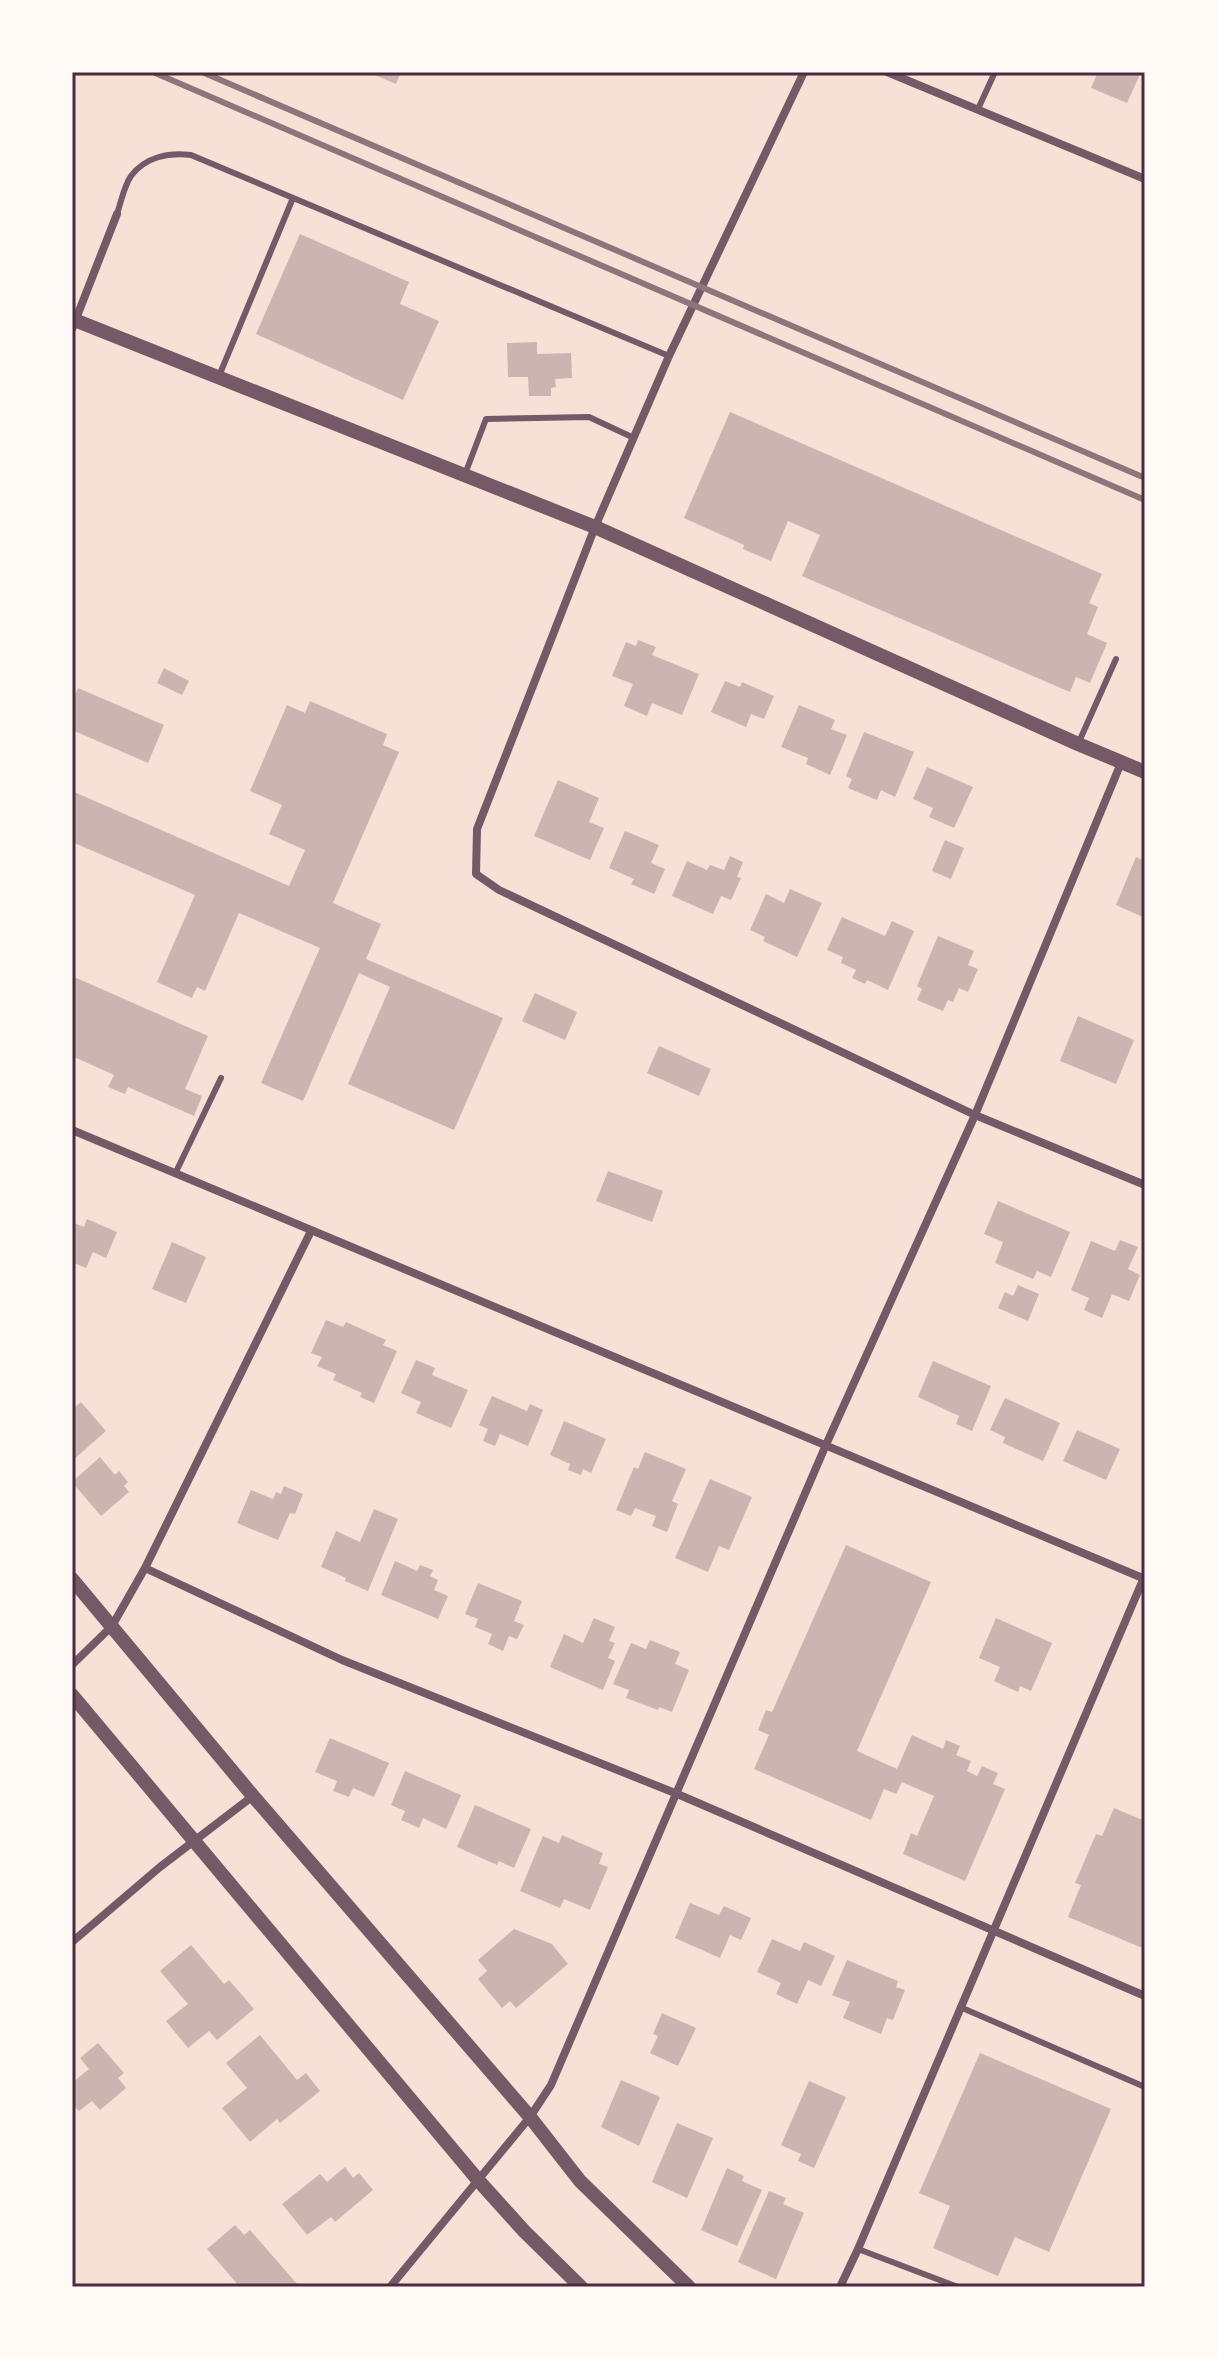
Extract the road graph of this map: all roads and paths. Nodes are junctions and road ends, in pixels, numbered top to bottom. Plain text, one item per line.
1 (804, 72) edge
2 (887, 72) edge
3 (995, 72) edge
4 (978, 109) junction
5 (1145, 179) edge
6 (293, 198) junction
7 (117, 214) joint
8 (73, 323) edge
9 (669, 356) junction
10 (218, 377) junction
11 (634, 438) junction
12 (465, 475) junction
13 (595, 527) junction
14 (1116, 659) dead end
15 (1078, 744) junction
16 (1121, 763) junction
17 (1144, 769) edge
18 (221, 1078) dead end
19 (975, 1115) junction
20 (72, 1130) edge
21 (175, 1174) junction
22 (1145, 1185) edge
23 (311, 1231) junction
24 (825, 1447) junction
25 (145, 1568) junction
26 (1145, 1577) edge
27 (72, 1579) edge
28 (112, 1626) junction
29 (72, 1665) edge
30 (72, 1695) edge
31 (675, 1793) junction
32 (253, 1796) junction
33 (193, 1842) junction
34 (992, 1929) junction
35 (72, 1942) edge
36 (1145, 1996) edge
37 (960, 2007) junction
38 (1145, 2087) edge
39 (530, 2117) junction
40 (478, 2180) junction
41 (858, 2249) junction
42 (390, 2287) edge
43 (581, 2287) edge
44 (689, 2287) edge
45 (840, 2287) edge
46 (958, 2287) edge

1 - 9 street
2 - 4 street
3 - 4 lane
4 - 5 street
6 - 7 lane
6 - 9 lane
6 - 10 lane
7 - 8 street
8 - 10 street
9 - 11 street
10 - 12 street
11 - 12 lane
11 - 13 street
12 - 13 street
13 - 15 street
13 - 19 street
14 - 15 lane
15 - 16 street
16 - 17 street
16 - 19 street
18 - 21 lane
19 - 22 street
19 - 24 street
20 - 21 street
21 - 23 street
23 - 24 street
23 - 25 street
24 - 26 street
24 - 31 street
25 - 28 street
25 - 31 street
26 - 34 street
27 - 28 street
28 - 29 street
28 - 32 street
30 - 33 street
31 - 34 street
31 - 39 street
32 - 33 street
32 - 39 street
33 - 35 street
33 - 40 street
34 - 36 street
34 - 37 street
37 - 38 lane
37 - 41 street
39 - 40 street
39 - 44 street
40 - 42 street
40 - 43 street
41 - 45 street
41 - 46 lane

